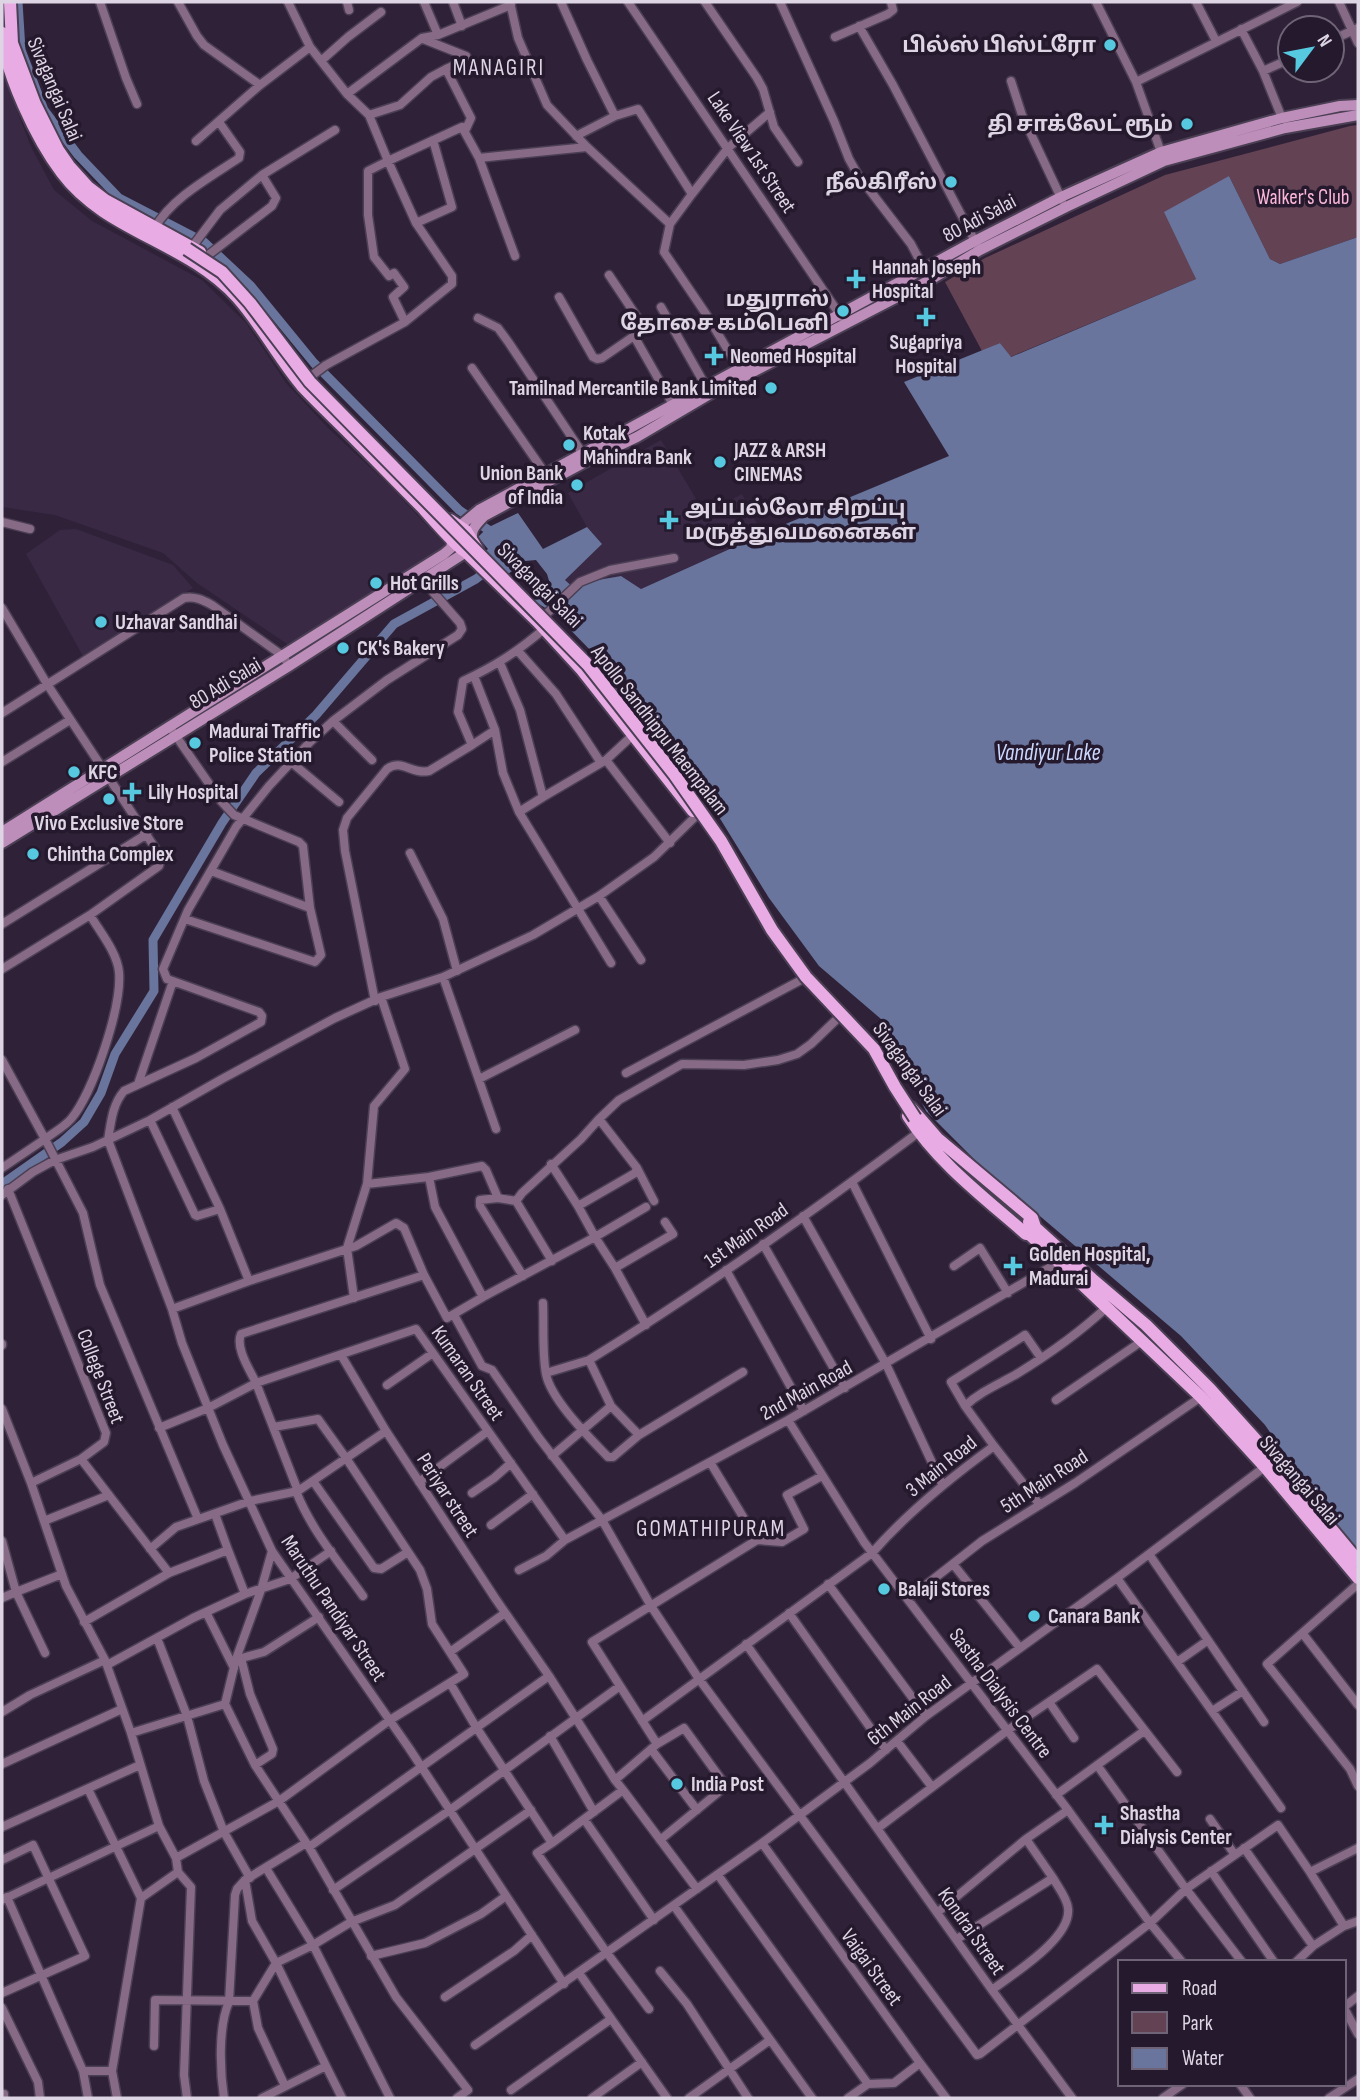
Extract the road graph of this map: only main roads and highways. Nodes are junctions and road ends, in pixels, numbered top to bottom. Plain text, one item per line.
1 (10, 2) edge
2 (2, 33) edge
3 (1358, 105) edge
4 (1358, 115) edge
5 (1162, 156) junction
6 (978, 246) junction
7 (191, 247) junction
8 (843, 319) junction
9 (466, 525) junction
10 (453, 540) junction
11 (474, 553) junction
12 (542, 622) junction
13 (286, 661) junction
14 (105, 772) junction
15 (699, 812) junction
16 (2, 832) edge
17 (2, 842) edge
18 (914, 1119) joint
19 (1032, 1230) junction
20 (1269, 1464) junction
21 (1358, 1561) edge
22 (1358, 1578) edge

1 - 7 main road, Sivagangai Salai
2 - 10 main road, Sivagangai Salai
3 - 5 main road, 80 Adi Salai
4 - 5 main road, 80 Adi Salai
5 - 6 main road, 80 Adi Salai
6 - 8 main road, 80 Adi Salai
6 - 8 main road, 80 Adi Salai
7 - 9 main road, Sivagangai Salai
7 - 18 main road, Apollo Sandhippu Maempalam, bridge
8 - 9 main road, 80 Adi Salai
9 - 10 main road, 80 Adi Salai
9 - 11 main road, Sivagangai Salai
10 - 11 main road, Sivagangai Salai
10 - 13 main road, 80 Adi Salai
11 - 12 main road, Sivagangai Salai
11 - 13 main road, 80 Adi Salai
12 - 15 main road, Sivagangai Salai
12 - 15 main road, Sivagangai Salai
13 - 14 main road, 80 Adi Salai
14 - 16 main road, 80 Adi Salai
14 - 17 main road, 80 Adi Salai
15 - 19 main road, Sivagangai Salai
15 - 19 main road, Sivagangai Salai
18 - 19 main road, Sivagangai Salai
19 - 20 main road, Sivagangai Salai
19 - 20 main road, Sivagangai Salai
20 - 21 main road, Sivagangai Salai
20 - 22 main road, Sivagangai Salai

